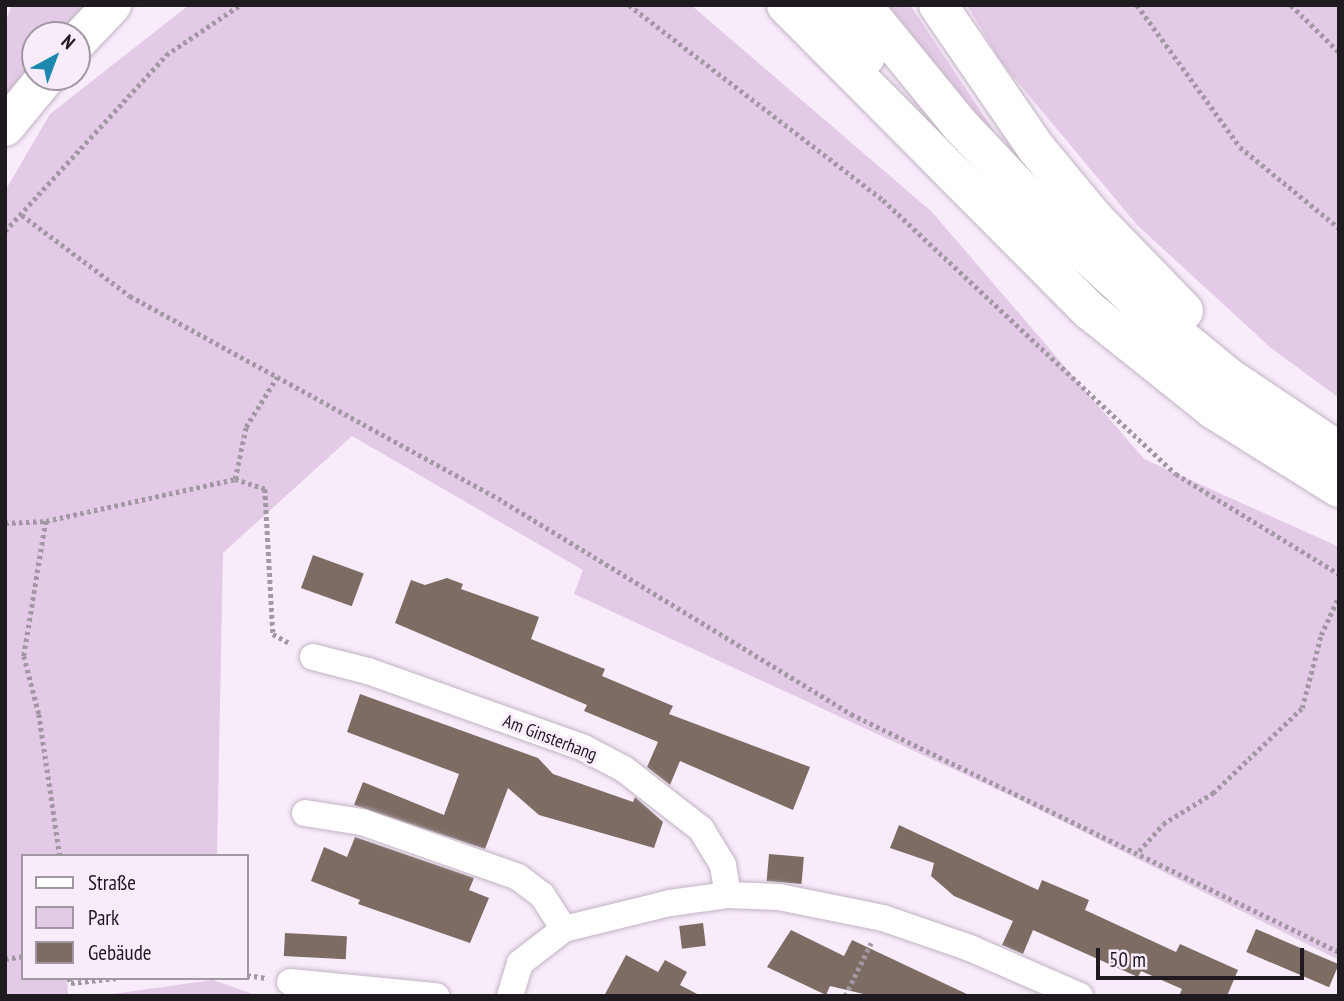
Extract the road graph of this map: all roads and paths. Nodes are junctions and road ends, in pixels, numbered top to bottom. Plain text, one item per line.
1 (112, 5) edge
2 (240, 5) edge
3 (629, 5) edge
4 (786, 5) edge
5 (828, 5) edge
6 (862, 5) edge
7 (938, 5) edge
8 (1137, 5) edge
9 (1291, 5) edge
10 (91, 27) edge
11 (1339, 52) edge
12 (35, 91) edge
13 (5, 127) edge
14 (978, 199) junction
15 (22, 215) junction
16 (1339, 228) edge
17 (5, 231) edge
18 (277, 377) junction
19 (1339, 440) edge
20 (1339, 451) edge
21 (235, 479) junction
22 (1339, 488) edge
23 (46, 521) junction
24 (5, 523) edge
25 (1339, 574) edge
26 (1339, 596) edge
27 (313, 657) joint
28 (305, 813) dead end
29 (1139, 851) junction
30 (60, 854) edge
31 (728, 895) junction
32 (883, 918) junction
33 (564, 929) junction
34 (1339, 952) edge
35 (70, 980) edge
36 (99, 980) edge
37 (290, 982) dead end
38 (436, 996) edge
39 (510, 996) edge
40 (845, 996) edge
41 (1080, 996) edge

1 - 10 highway
2 - 15 path
3 - 25 path
4 - 14 highway
5 - 14 highway
6 - 20 highway
7 - 19 highway
8 - 16 path
9 - 11 path
12 - 13 highway
14 - 22 highway
15 - 17 path
15 - 18 path
18 - 21 path
18 - 29 path
21 - 23 path
21 - 27 path
23 - 24 path
23 - 30 path
26 - 29 path
27 - 31 street, Am Ginsterhang
28 - 33 street
29 - 34 path
31 - 32 street
31 - 33 street
32 - 40 path
32 - 41 street
33 - 39 street
35 - 36 path
37 - 38 street

